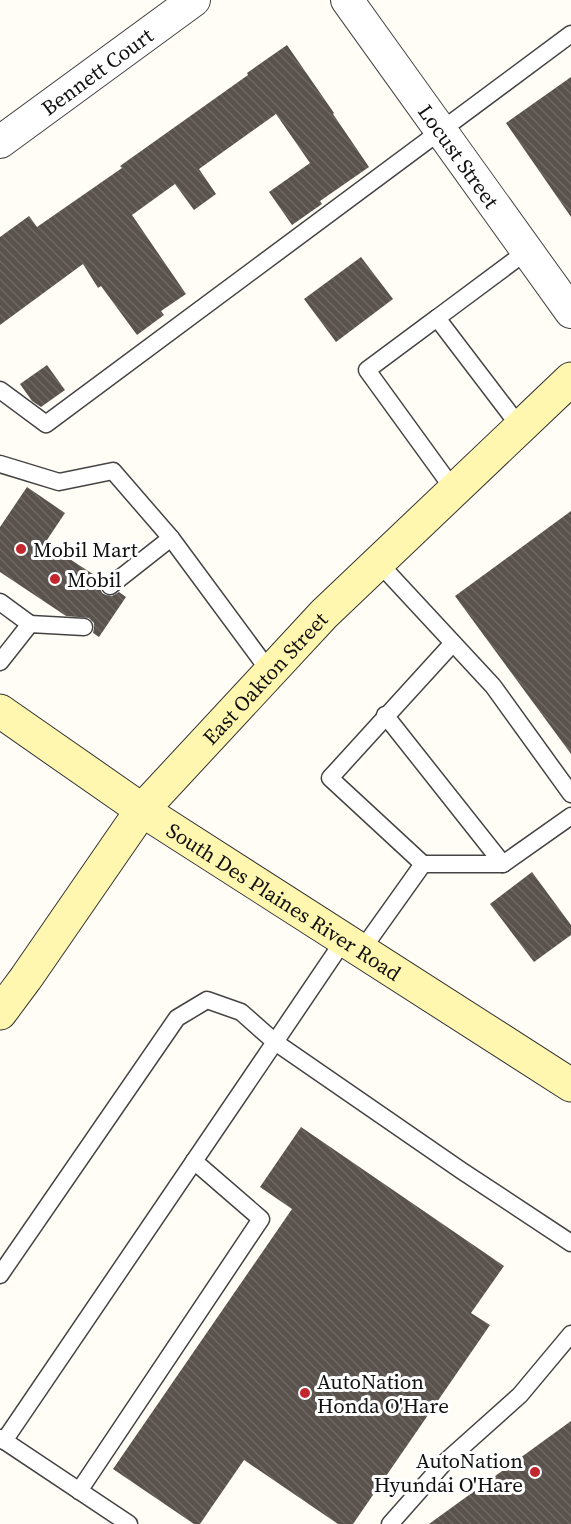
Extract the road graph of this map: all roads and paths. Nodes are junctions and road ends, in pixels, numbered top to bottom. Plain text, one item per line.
1 (194, 0) edge
2 (347, 0) edge
3 (571, 34) edge
4 (440, 130) junction
5 (0, 142) edge
6 (527, 251) junction
7 (571, 312) edge
8 (437, 318) junction
9 (571, 379) edge
10 (0, 390) edge
11 (520, 428) junction
12 (0, 464) edge
13 (454, 490) junction
14 (171, 538) junction
15 (378, 562) junction
16 (110, 586) dead end
17 (0, 602) edge
18 (30, 624) junction
19 (84, 627) dead end
20 (453, 643) junction
21 (0, 662) edge
22 (270, 672) junction
23 (0, 711) edge
24 (386, 715) junction
25 (571, 794) edge
26 (142, 810) junction
27 (571, 816) edge
28 (423, 864) junction
29 (503, 864) junction
30 (353, 945) junction
31 (0, 1013) edge
32 (275, 1042) junction
33 (571, 1085) edge
34 (194, 1161) junction
35 (571, 1243) edge
36 (0, 1275) edge
37 (571, 1334) edge
38 (2, 1439) edge
39 (79, 1491) junction
40 (129, 1524) edge
41 (390, 1524) edge

1 - 5 street, Bennett Court
2 - 4 street, Locust Street
3 - 4 lane
4 - 6 street, Locust Street
4 - 10 lane
6 - 7 street, Locust Street
6 - 8 lane
8 - 11 lane
8 - 13 lane
9 - 11 main road, East Oakton Street
11 - 13 main road, East Oakton Street
12 - 14 lane
13 - 15 main road, East Oakton Street
14 - 16 lane
14 - 22 lane
15 - 20 lane
15 - 22 main road, East Oakton Street
17 - 18 lane
18 - 19 lane
18 - 21 lane
20 - 24 lane
20 - 25 lane
22 - 26 main road, East Oakton Street
23 - 26 main road, South Des Plaines River Road
24 - 28 lane
24 - 29 lane
26 - 30 main road, South Des Plaines River Road
26 - 31 main road, East Oakton Street
27 - 29 lane
28 - 29 lane
28 - 30 lane
30 - 32 lane
30 - 33 main road, South Des Plaines River Road
32 - 34 lane
32 - 35 lane
32 - 36 lane
34 - 38 lane
34 - 39 lane
37 - 41 lane
38 - 39 lane
39 - 40 lane

